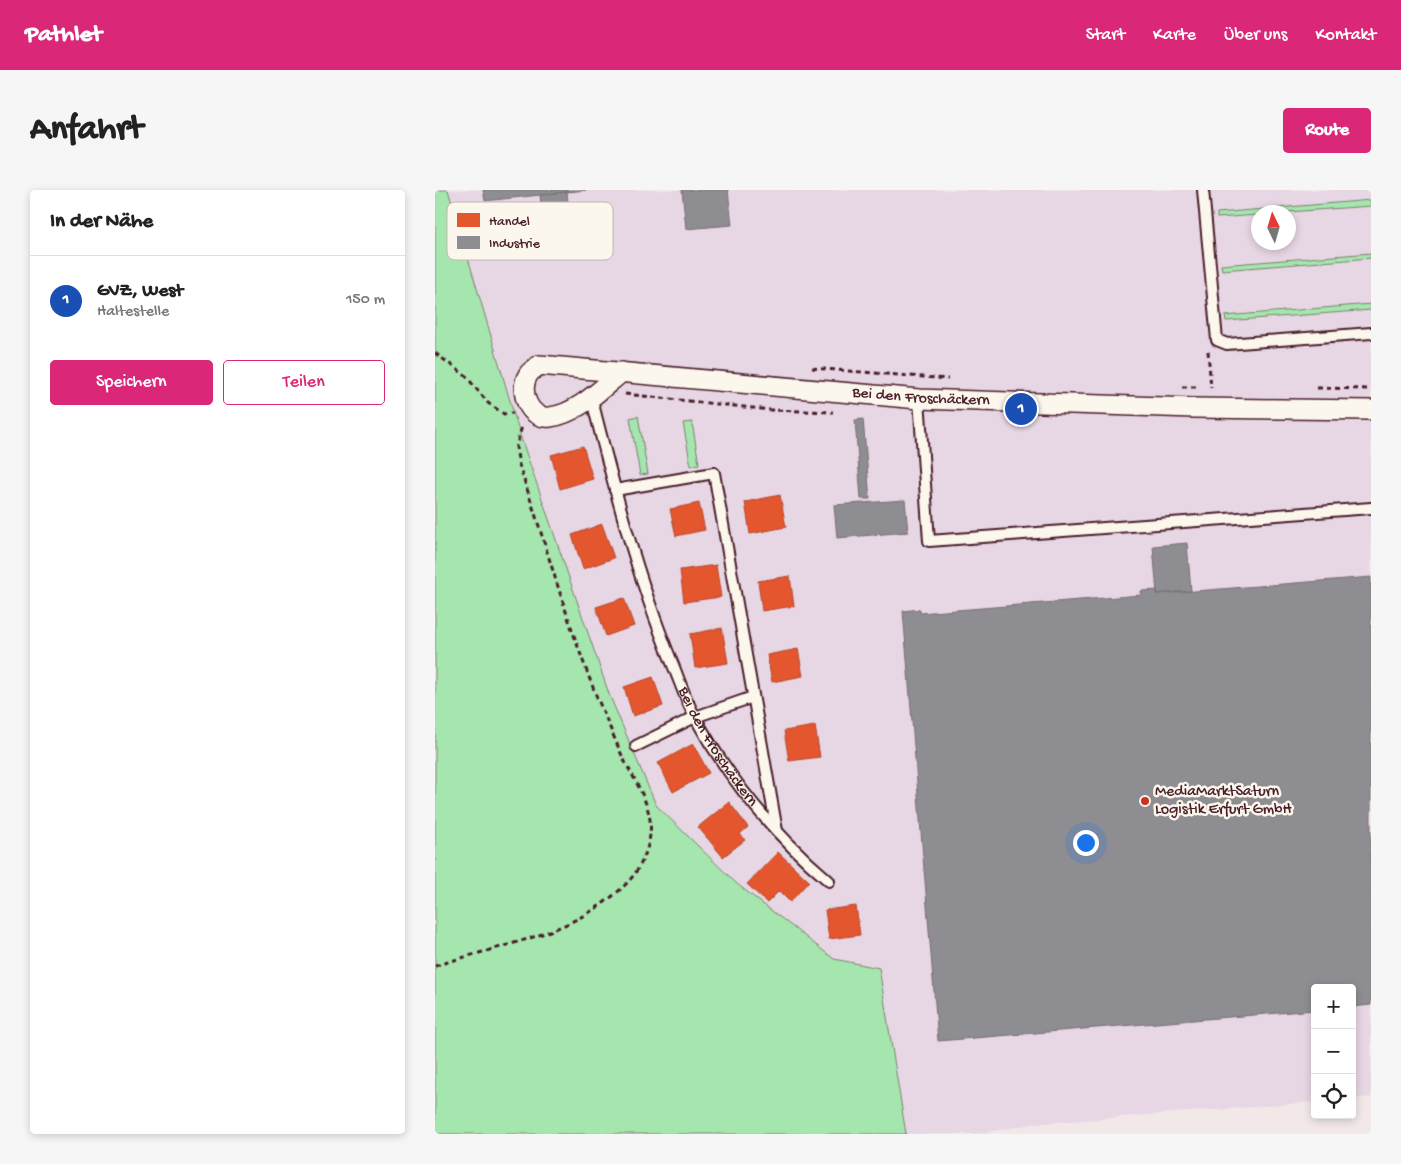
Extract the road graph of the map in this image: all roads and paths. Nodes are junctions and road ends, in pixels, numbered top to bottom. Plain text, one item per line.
1 (1203, 190) edge
2 (1371, 333) edge
3 (1215, 336) junction
4 (435, 353) edge
5 (806, 368) dead end
6 (622, 372) junction
7 (951, 379) dead end
8 (1172, 386) dead end
9 (1211, 388) junction
10 (1221, 388) dead end
11 (1311, 388) dead end
12 (1371, 389) edge
13 (591, 396) junction
14 (919, 398) junction
15 (1371, 410) edge
16 (533, 412) junction
17 (615, 490) junction
18 (1371, 508) edge
19 (753, 697) junction
20 (695, 717) junction
21 (636, 746) dead end
22 (777, 832) junction
23 (829, 881) dead end
24 (435, 966) edge

1 - 3 lane
2 - 3 lane
3 - 9 path
4 - 16 path
5 - 7 path
6 - 13 street
6 - 14 street, Bei den Froschäckern
6 - 16 street, Bei den Froschäckern
8 - 9 path
9 - 10 path
11 - 12 path
13 - 16 street
13 - 17 lane, Bei den Froschäckern
14 - 15 street, Bei den Froschäckern
14 - 18 lane
16 - 24 path
17 - 19 lane, Bei den Froschäckern
17 - 20 lane, Bei den Froschäckern
19 - 20 lane
19 - 22 lane, Bei den Froschäckern
20 - 21 lane
20 - 22 lane, Bei den Froschäckern
22 - 23 lane, Bei den Froschäckern

